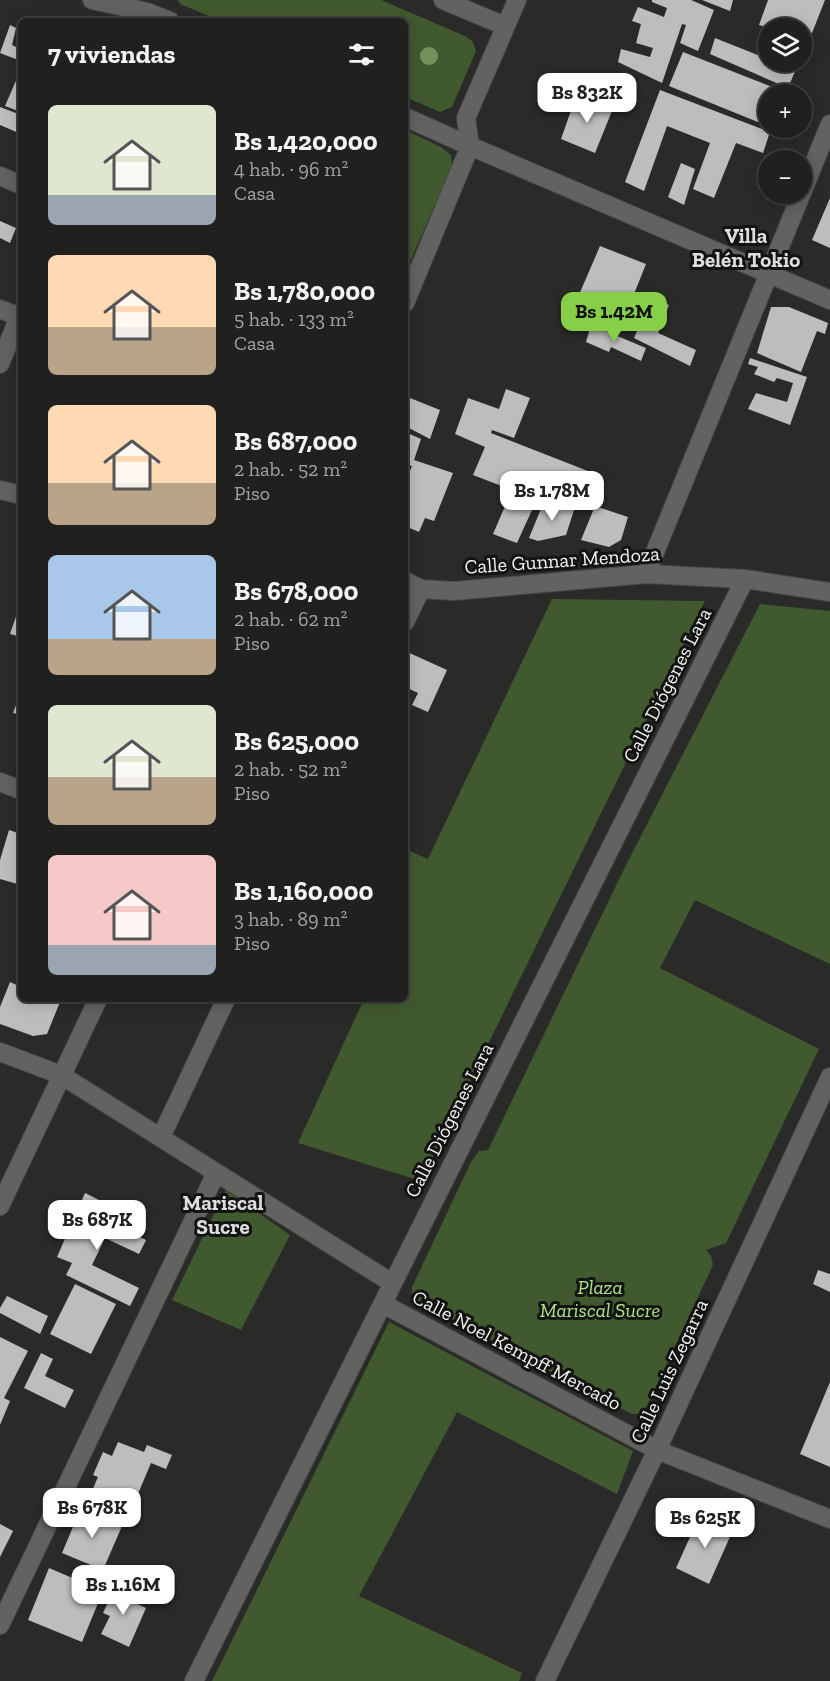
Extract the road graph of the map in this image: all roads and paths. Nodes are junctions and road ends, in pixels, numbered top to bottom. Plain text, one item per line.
1 (92, 0) edge
2 (443, 0) edge
3 (517, 0) edge
4 (147, 11) edge
5 (163, 18) edge
6 (506, 26) junction
7 (408, 118) edge
8 (830, 123) edge
9 (470, 146) junction
10 (0, 176) edge
11 (18, 184) edge
12 (768, 274) junction
13 (408, 296) edge
14 (830, 300) edge
15 (0, 309) edge
16 (18, 314) edge
17 (18, 320) edge
18 (0, 364) edge
19 (0, 490) edge
20 (18, 494) edge
21 (646, 574) junction
22 (745, 579) junction
23 (413, 585) edge
24 (830, 592) edge
25 (408, 608) edge
26 (0, 782) edge
27 (18, 789) edge
28 (97, 1002) edge
29 (225, 1002) edge
30 (0, 1052) edge
31 (61, 1075) junction
32 (830, 1077) edge
33 (161, 1137) junction
34 (216, 1173) junction
35 (0, 1206) edge
36 (392, 1283) junction
37 (383, 1304) junction
38 (657, 1450) junction
39 (830, 1519) edge
40 (0, 1625) edge
41 (194, 1681) edge
42 (545, 1681) edge

1 - 4 street
2 - 6 street
3 - 6 street
4 - 5 street
6 - 9 street
7 - 9 street
8 - 12 street
9 - 12 street
9 - 13 street
10 - 11 street
12 - 14 street
12 - 21 street
15 - 16 street
17 - 18 street
19 - 20 street
21 - 22 street, Calle Gunnar Mendoza
21 - 23 street, Calle Gunnar Mendoza
22 - 24 street, Calle Gunnar Mendoza
22 - 36 street, Calle Diógenes Lara
23 - 25 street
26 - 27 street
28 - 31 street
29 - 33 street
30 - 31 street, Calle Noel Kempff Mercado
31 - 33 street, Calle Noel Kempff Mercado
31 - 35 street
32 - 38 street, Calle Luis Zegarra
33 - 34 street, Calle Noel Kempff Mercado
34 - 36 street, Calle Noel Kempff Mercado
34 - 40 street
36 - 37 street, Calle Diógenes Lara
37 - 38 street, Calle Noel Kempff Mercado
37 - 41 street, Calle Diógenes Lara
38 - 39 street, Calle Noel Kempff Mercado
38 - 42 street, Calle Luis Zegarra

